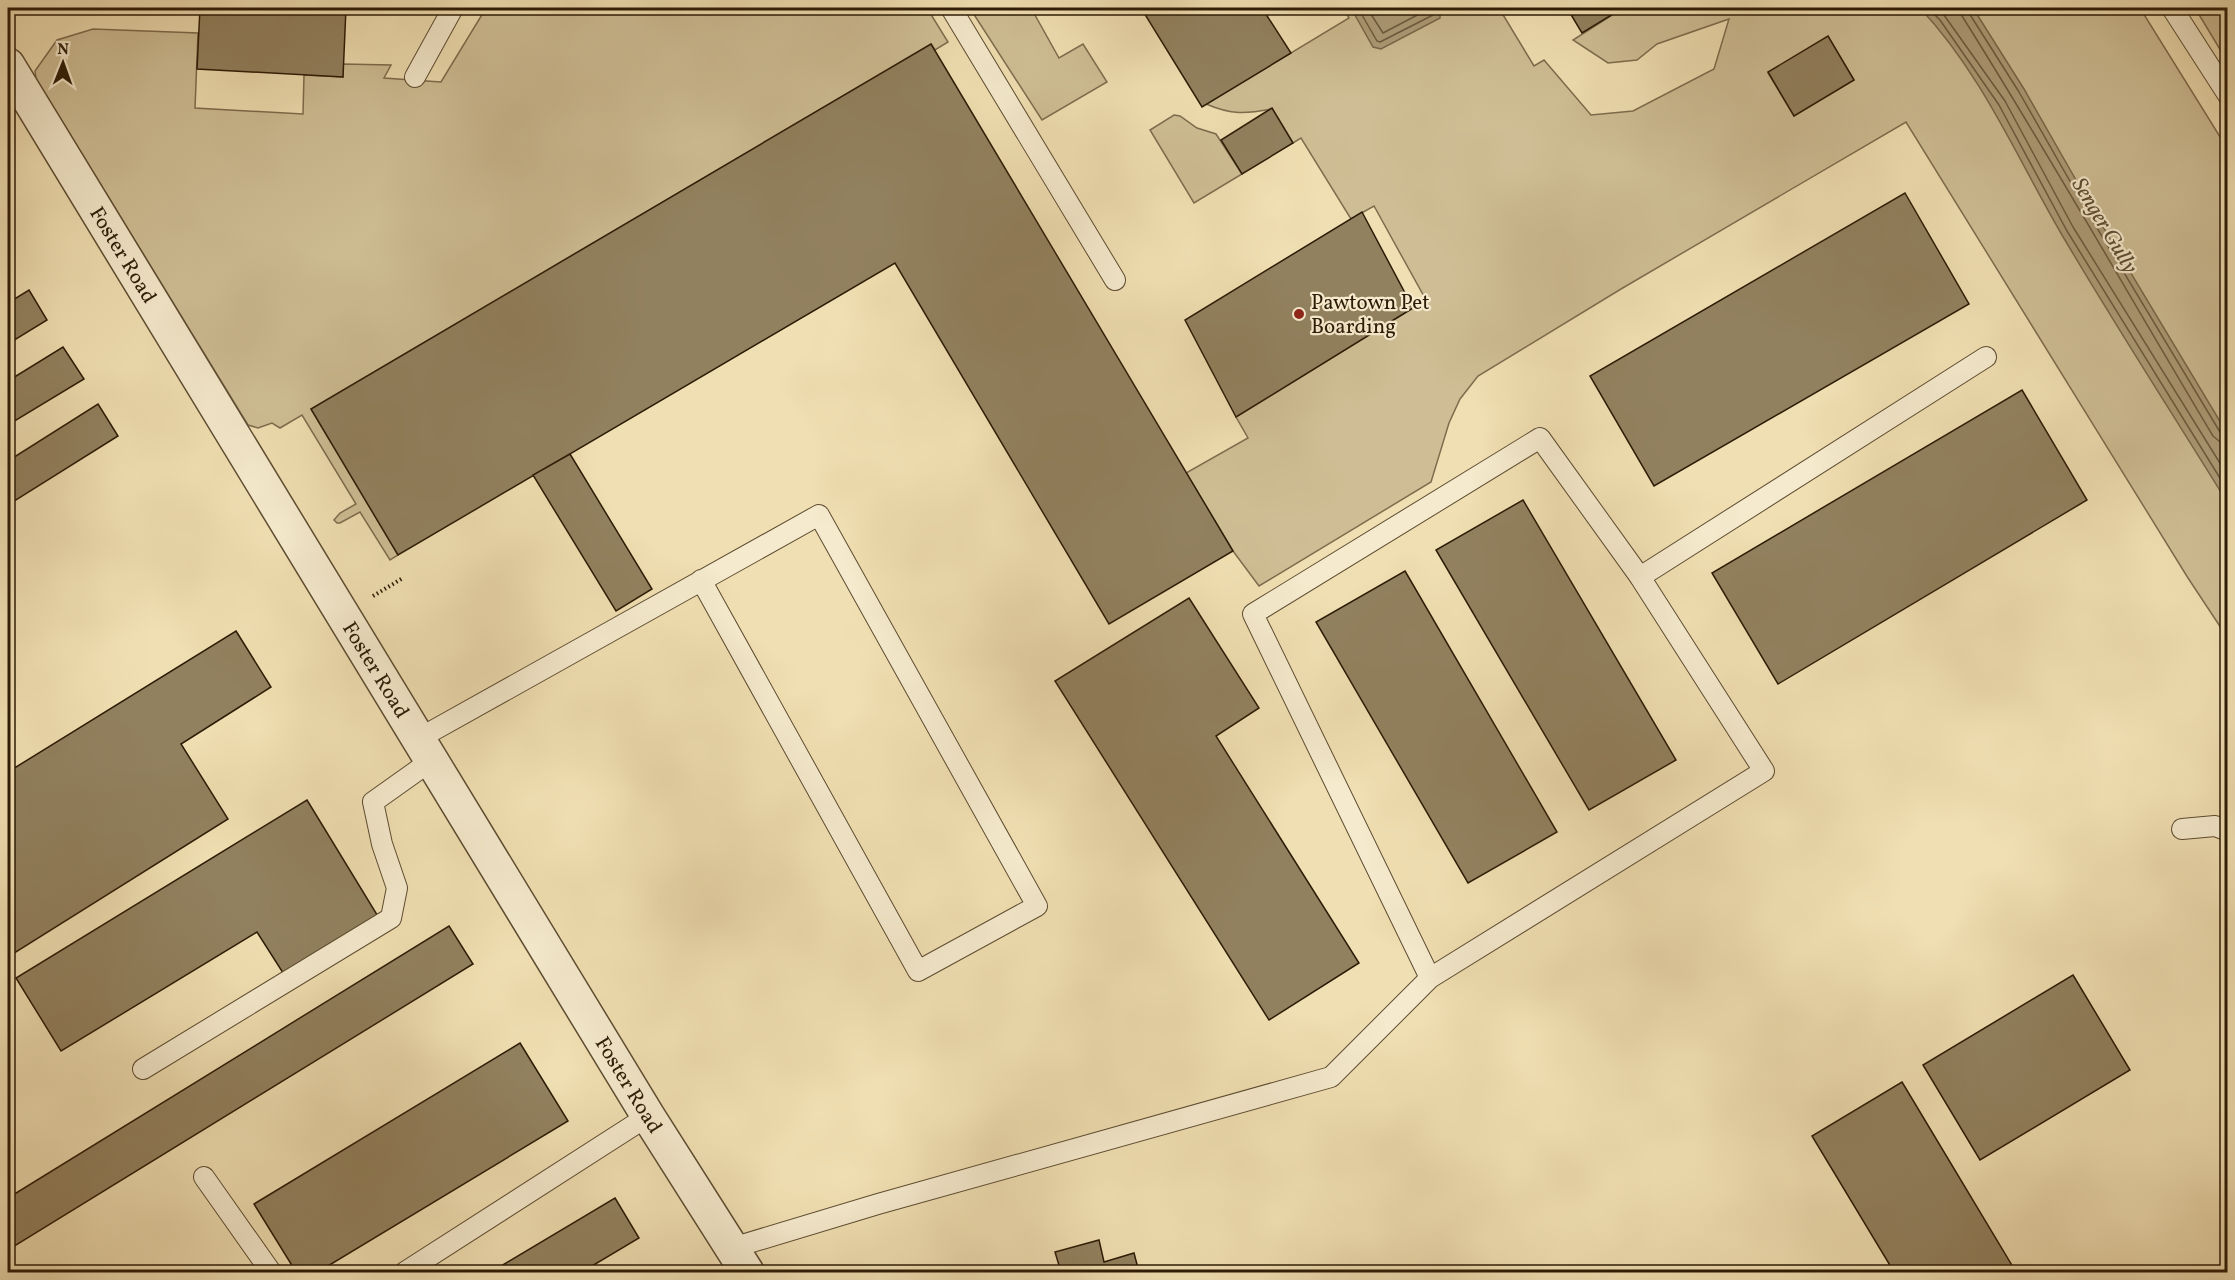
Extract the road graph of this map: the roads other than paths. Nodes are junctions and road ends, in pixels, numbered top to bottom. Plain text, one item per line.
1 (453, 8) edge
2 (951, 8) edge
3 (2172, 8) edge
4 (8, 65) edge
5 (415, 76) dead end
6 (2228, 95) edge
7 (1115, 280) dead end
8 (1986, 357) dead end
9 (1640, 577) junction
10 (701, 580) junction
11 (425, 750) junction
12 (2182, 829) dead end
13 (2228, 831) edge
14 (1430, 978) junction
15 (143, 1069) dead end
16 (648, 1116) junction
17 (204, 1177) dead end
18 (740, 1260) edge
19 (271, 1272) edge
20 (405, 1272) edge

1 - 5 lane
2 - 7 lane
3 - 6 lane
4 - 11 street, Foster Road
8 - 9 lane
9 - 14 lane
9 - 14 lane
10 - 10 lane
10 - 11 lane
11 - 15 lane
11 - 16 street, Foster Road
12 - 13 lane
14 - 18 lane
16 - 18 street, Foster Road
16 - 20 lane
17 - 19 lane

